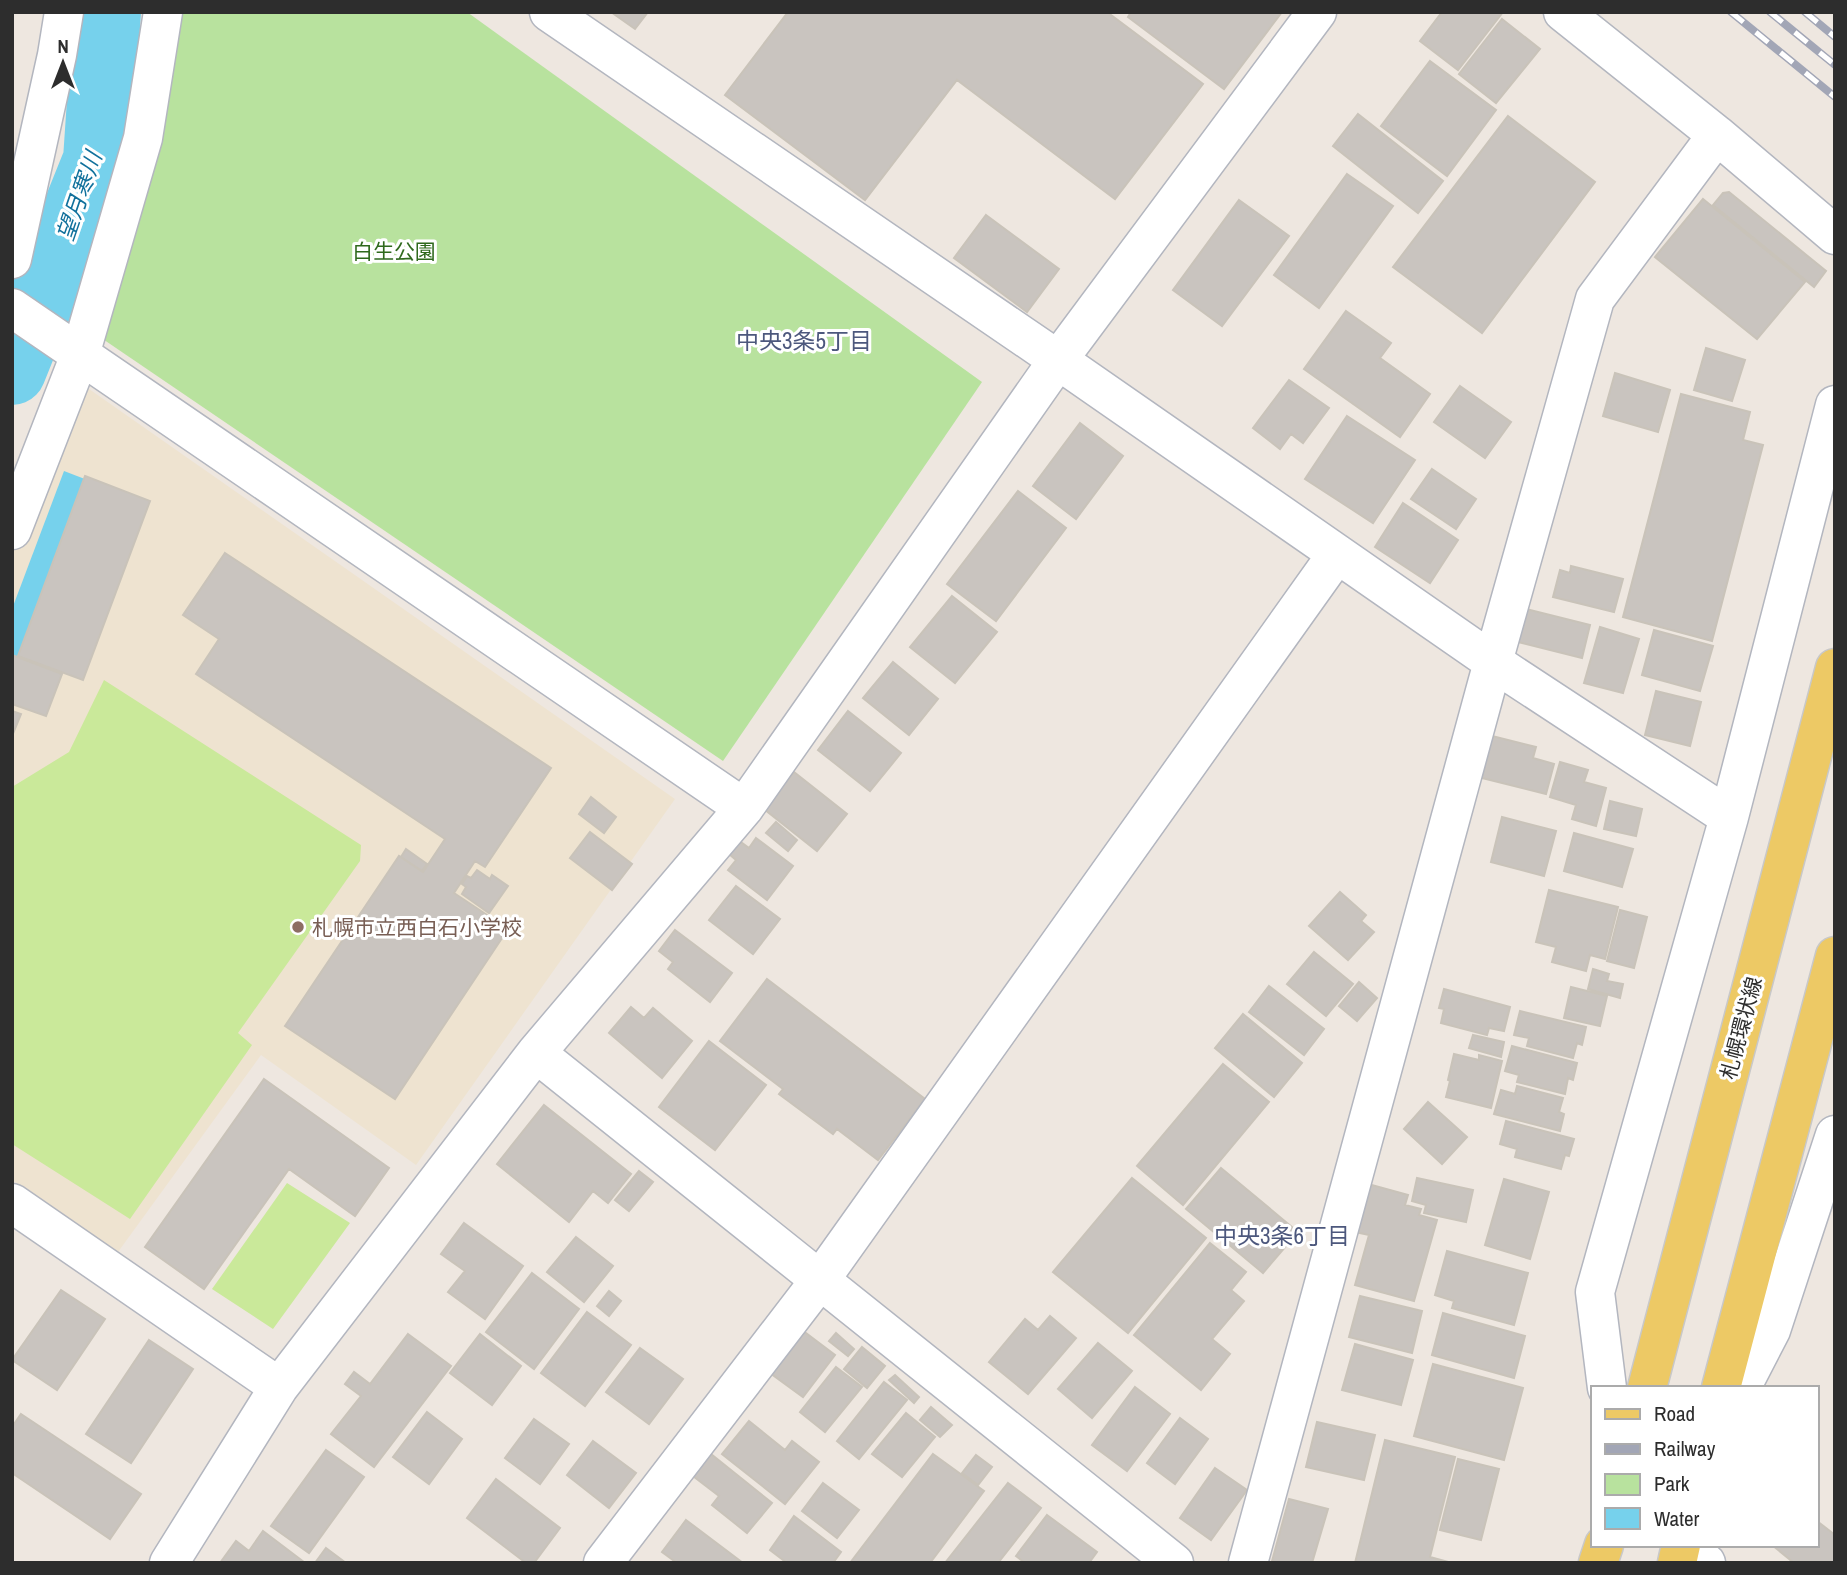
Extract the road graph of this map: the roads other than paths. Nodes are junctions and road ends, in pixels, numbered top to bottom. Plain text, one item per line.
1 (64, 12) edge
2 (163, 12) edge
3 (549, 12) edge
4 (1317, 12) edge
5 (1563, 12) edge
6 (1717, 135) junction
7 (1835, 234) edge
8 (12, 259) edge
9 (14, 309) edge
10 (72, 349) junction
11 (1059, 360) junction
12 (1835, 405) edge
13 (12, 530) edge
14 (1337, 554) junction
15 (1493, 662) junction
16 (1835, 668) edge
17 (744, 808) junction
18 (1729, 817) junction
19 (1835, 956) edge
20 (536, 1053) junction
21 (1835, 1135) edge
22 (12, 1203) edge
23 (820, 1280) junction
24 (1607, 1386) edge
25 (1648, 1386) edge
26 (1722, 1386) edge
27 (1742, 1386) edge
28 (279, 1387) junction
29 (1685, 1547) edge
30 (169, 1563) edge
31 (603, 1563) edge
32 (1174, 1563) edge
33 (1248, 1563) edge
34 (1706, 1563) edge

1 - 8 street
2 - 10 street
3 - 11 street
4 - 11 street
5 - 6 street
6 - 7 street
6 - 15 street
9 - 10 street
10 - 13 street
10 - 17 street
11 - 14 street
11 - 17 street
12 - 18 street
14 - 15 street
14 - 23 street
15 - 18 street
15 - 33 street
16 - 25 main road, 札幌環状線
17 - 20 street
18 - 24 street
19 - 26 main road
20 - 23 street
20 - 28 street
21 - 27 street
22 - 28 street
23 - 31 street
23 - 32 street
28 - 30 street
29 - 34 street

